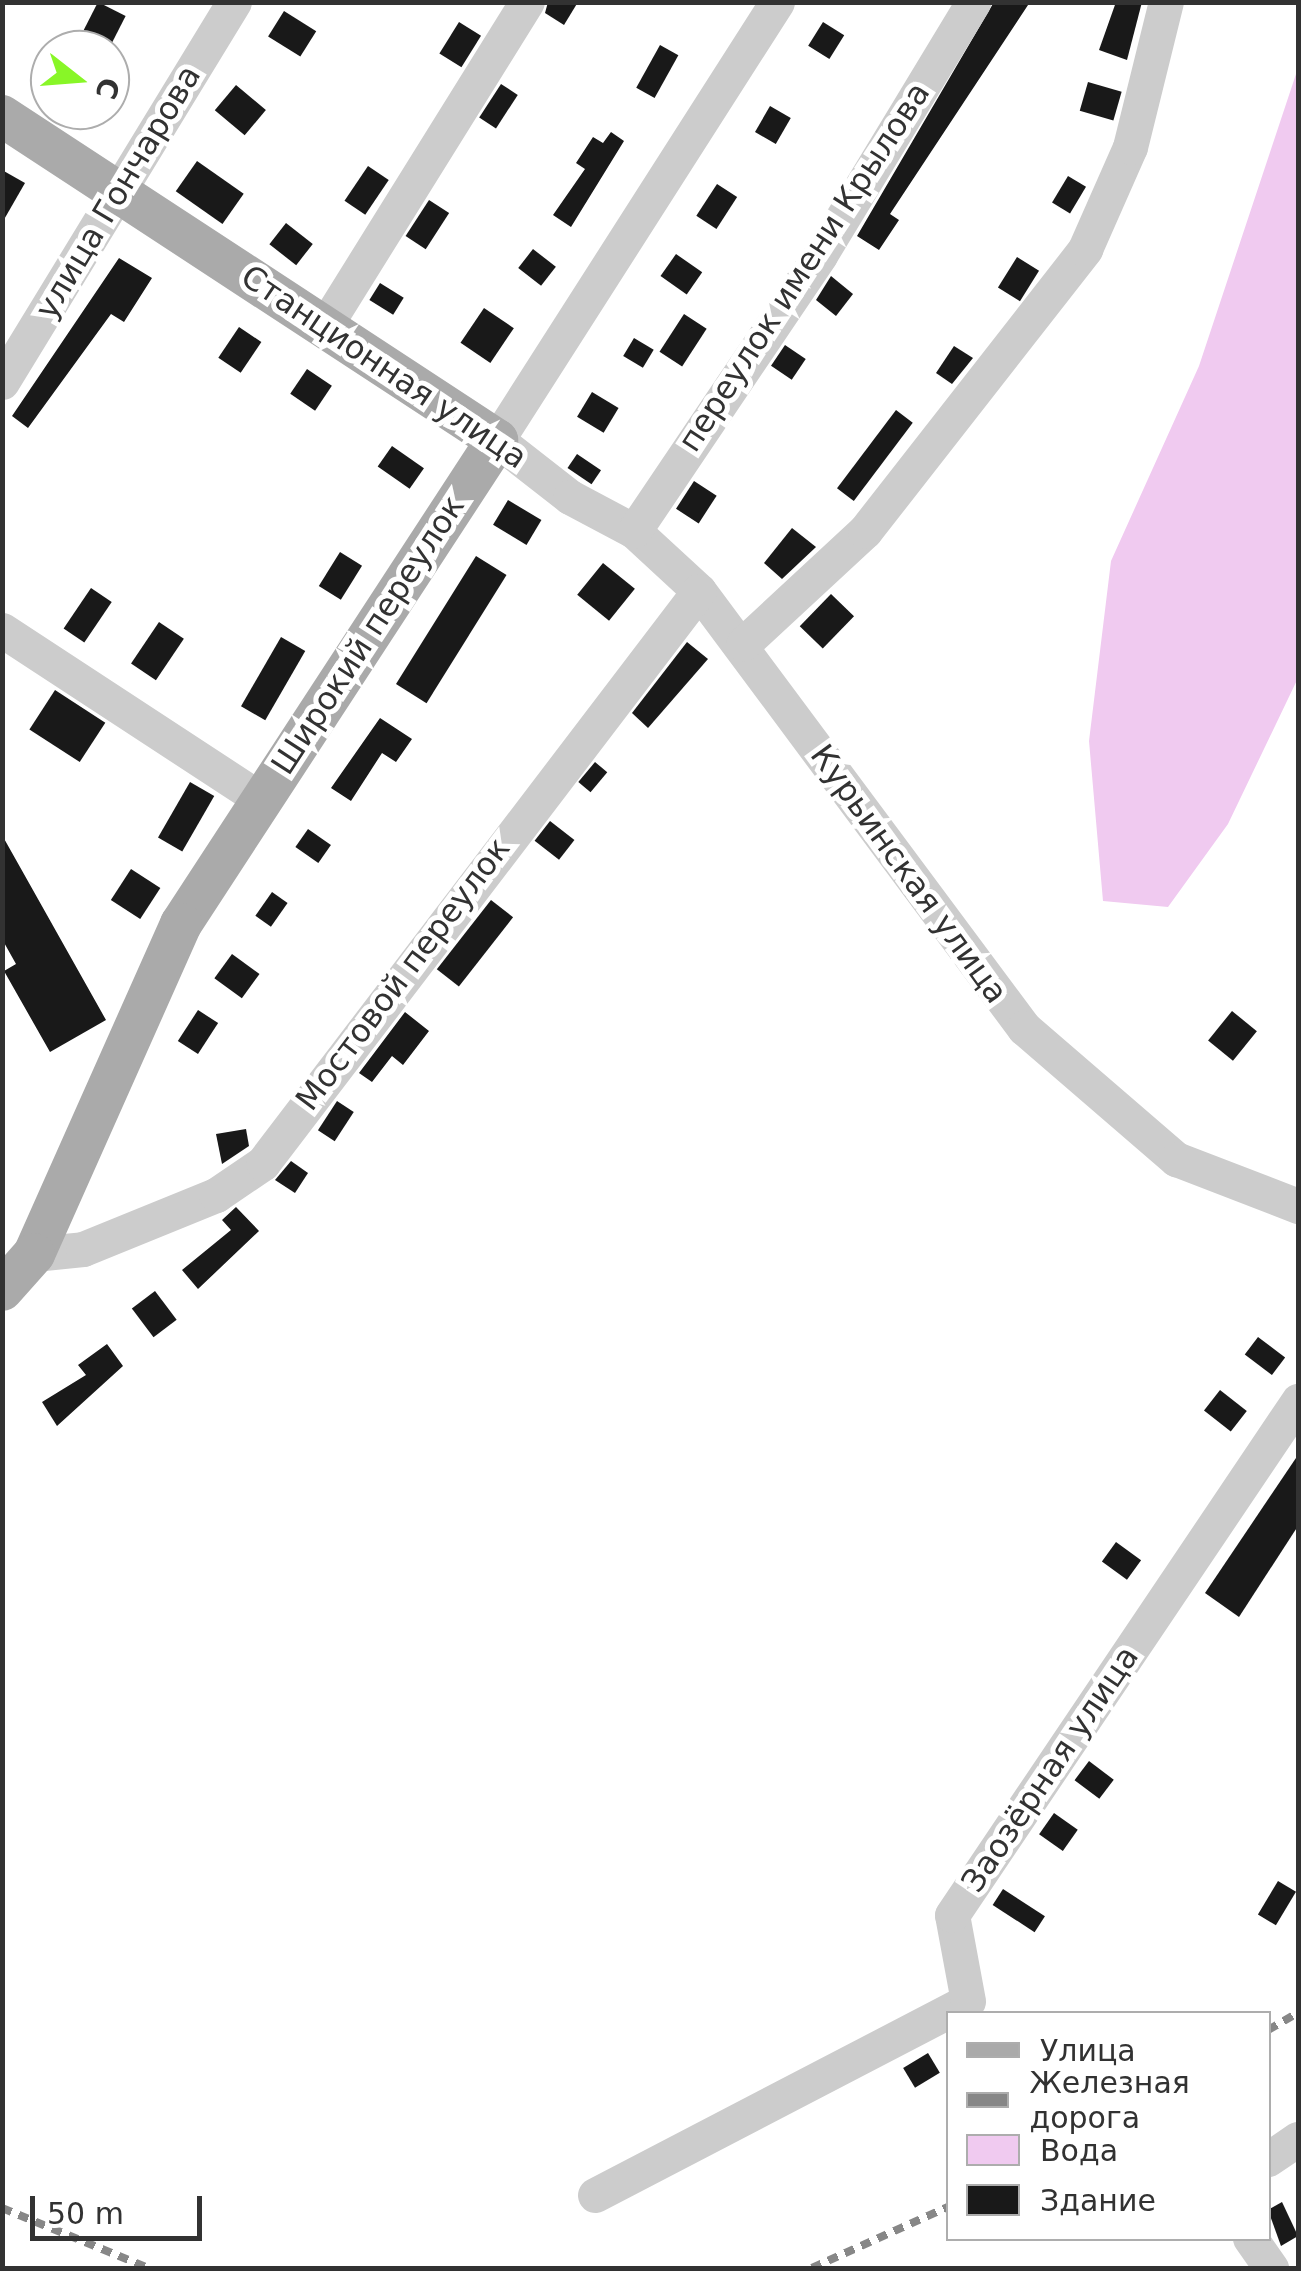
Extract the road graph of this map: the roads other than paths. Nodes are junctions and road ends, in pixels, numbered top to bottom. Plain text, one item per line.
1 (234, 2) edge
2 (527, 2) edge
3 (777, 2) edge
4 (973, 2) edge
5 (1166, 2) edge
6 (2, 116) edge
7 (119, 189) junction
8 (325, 326) junction
9 (2, 382) edge
10 (497, 440) junction
11 (634, 531) junction
12 (698, 591) junction
13 (2, 630) edge
14 (743, 644) junction
15 (260, 799) junction
16 (1298, 1206) edge
17 (34, 1254) junction
18 (2, 1290) edge
19 (1298, 1401) edge
20 (946, 2011) edge
21 (947, 2011) edge
22 (1298, 2139) edge
23 (1271, 2157) edge
24 (594, 2195) dead end
25 (1252, 2241) edge
26 (1271, 2268) edge

1 - 7 street, улица Гончарова
2 - 8 street
3 - 10 street, Широкий переулок
4 - 11 street, переулок имени Крылова
5 - 14 street
6 - 7 main road, Станционная улица
7 - 8 main road, Станционная улица
7 - 9 street, улица Гончарова
8 - 10 main road, Станционная улица
10 - 11 street, Станционная улица
10 - 15 main road, Широкий переулок
11 - 12 street, Станционная улица
12 - 14 street, Станционная улица
12 - 17 street, Мостовой переулок
13 - 15 street
14 - 16 street, Курьинская улица
15 - 17 main road, Широкий переулок
17 - 18 main road, Широкий переулок
19 - 21 street, Заозёрная улица
20 - 24 street, Заозёрная улица
22 - 23 street
25 - 26 street

